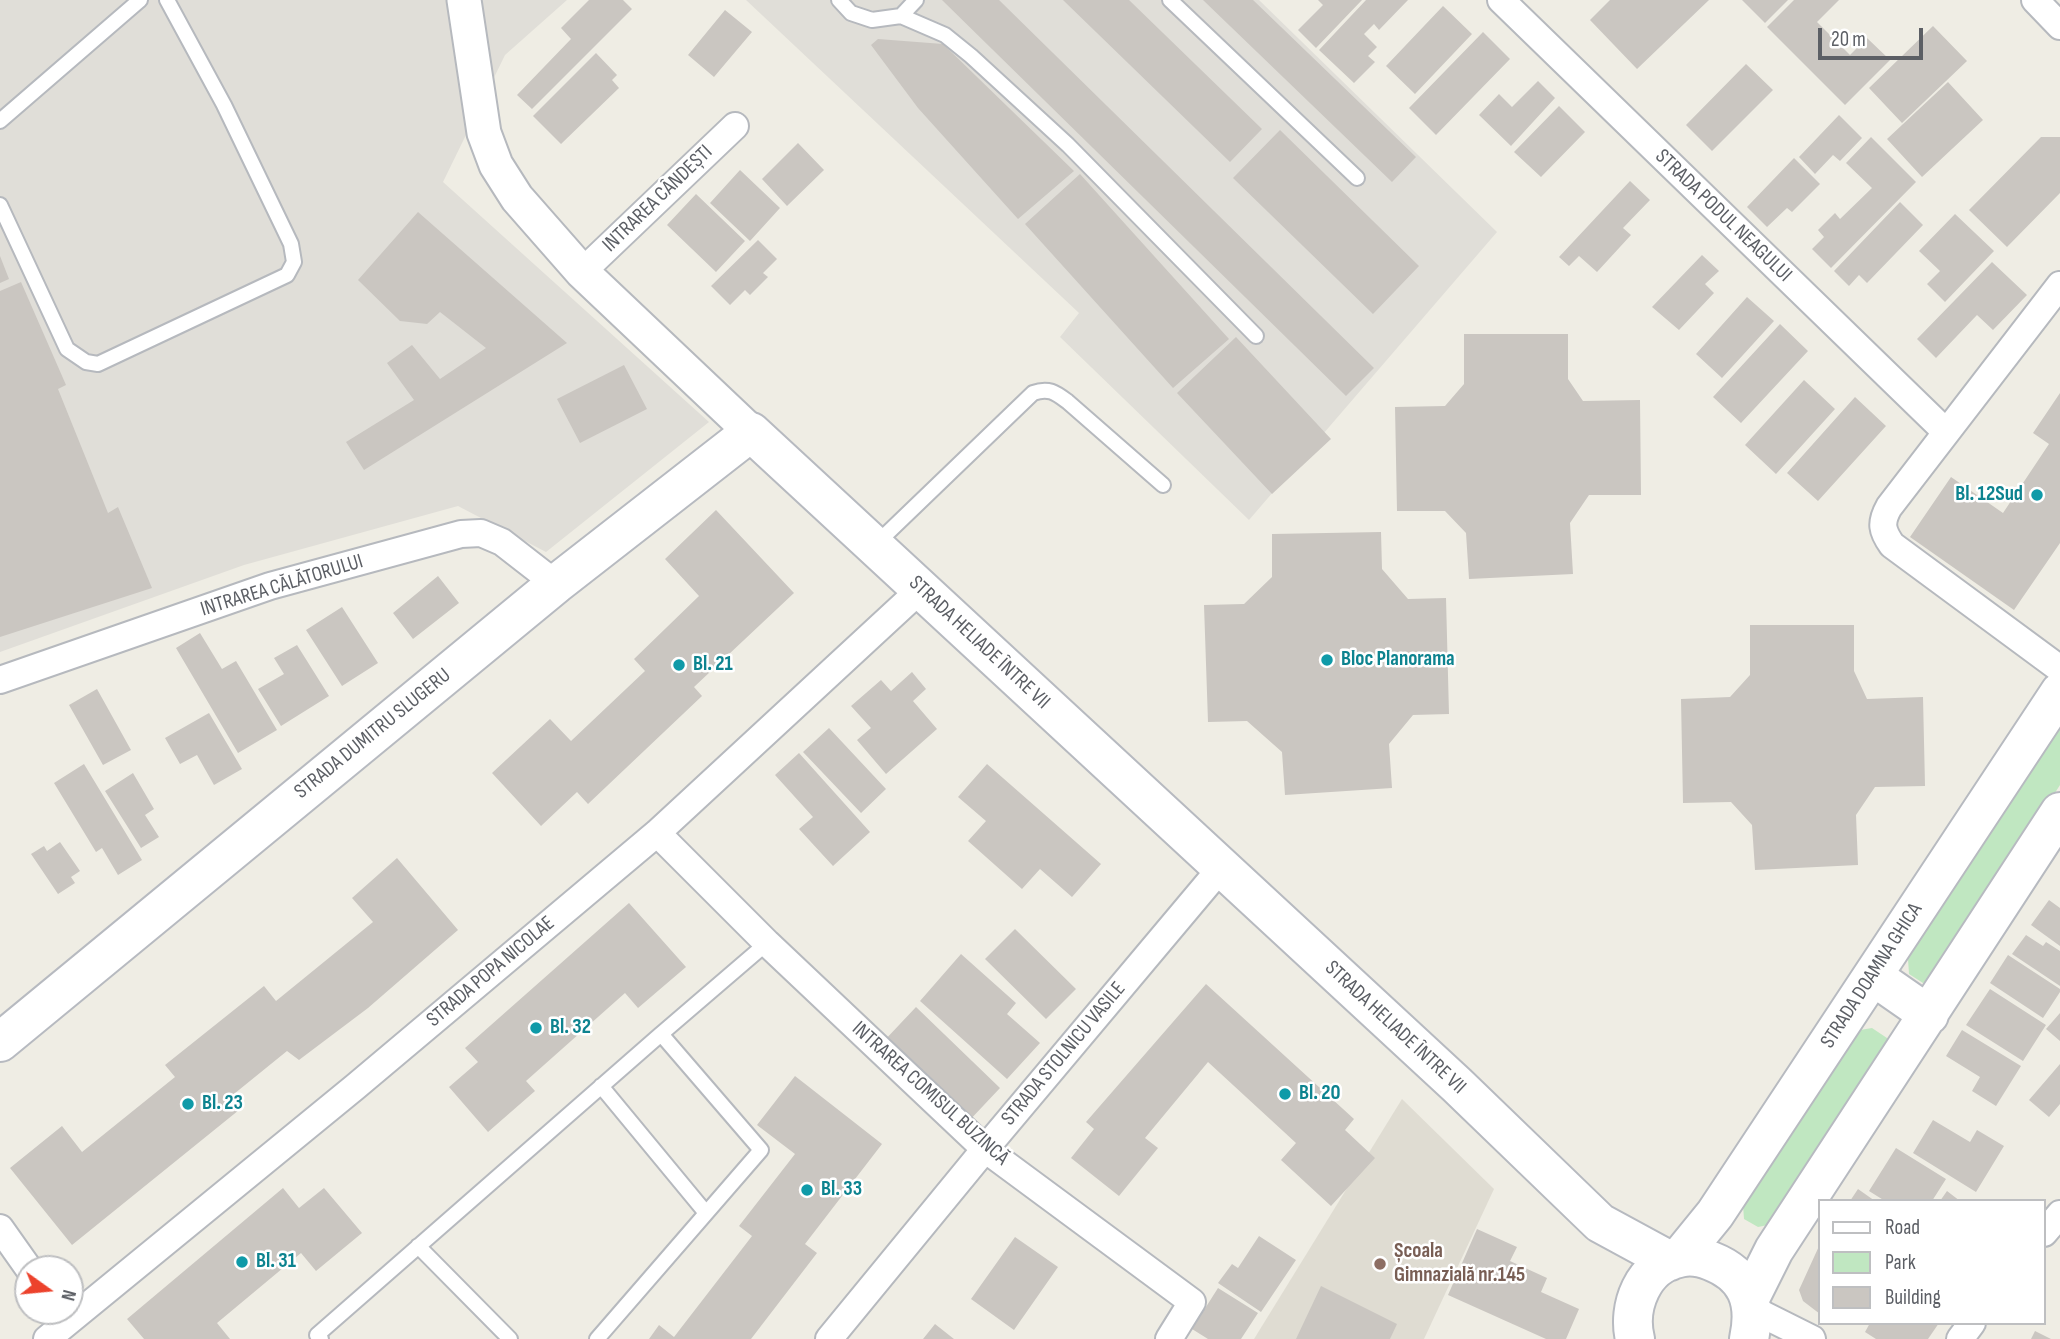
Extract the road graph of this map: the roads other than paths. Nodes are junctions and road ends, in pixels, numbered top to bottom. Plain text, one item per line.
1 (140, 0) edge
2 (167, 0) edge
3 (464, 0) edge
4 (839, 0) edge
5 (916, 0) edge
6 (1170, 0) edge
7 (1501, 0) edge
8 (2035, 0) edge
9 (901, 16) junction
10 (2060, 26) edge
11 (0, 121) edge
12 (735, 126) dead end
13 (1357, 178) dead end
14 (0, 205) edge
15 (582, 272) junction
16 (2060, 285) edge
17 (1256, 336) dead end
18 (751, 432) junction
19 (1946, 432) junction
20 (1163, 485) dead end
21 (874, 546) junction
22 (556, 584) junction
23 (921, 589) junction
24 (2060, 668) edge
25 (0, 680) edge
26 (2060, 692) edge
27 (2060, 812) edge
28 (657, 833) junction
29 (1221, 868) junction
30 (768, 943) junction
31 (1873, 976) junction
32 (1928, 1015) junction
33 (661, 1034) junction
34 (0, 1042) edge
35 (601, 1086) junction
36 (985, 1149) junction
37 (706, 1213) junction
38 (2060, 1214) edge
39 (1600, 1223) junction
40 (0, 1228) edge
41 (2046, 1231) edge
42 (418, 1246) junction
43 (19, 1255) edge
44 (1675, 1259) junction
45 (1636, 1298) junction
46 (1750, 1316) edge
47 (1970, 1325) edge
48 (63, 1328) edge
49 (321, 1339) edge
50 (510, 1339) edge
51 (597, 1339) edge
52 (829, 1339) edge
53 (1169, 1339) edge
54 (1635, 1339) edge
55 (1812, 1339) edge
56 (1959, 1339) edge

1 - 11 lane
2 - 14 lane
3 - 15 street, STRADA HELIADE ÎNTRE VII
4 - 9 lane
5 - 9 lane
6 - 13 lane
7 - 19 street, STRADA PODUL NEAGULUI
8 - 10 street
9 - 17 lane
12 - 15 street, INTRAREA CÂNDEȘTI
15 - 18 street, STRADA HELIADE ÎNTRE VII
16 - 19 street
18 - 21 main road, STRADA HELIADE ÎNTRE VII
18 - 22 main road, STRADA DUMITRU SLUGERU
19 - 24 street
20 - 21 lane
21 - 23 main road, STRADA HELIADE ÎNTRE VII
22 - 25 street, INTRAREA CĂLĂTORULUI
22 - 34 main road, STRADA DUMITRU SLUGERU
23 - 28 street, STRADA POPA NICOLAE
23 - 29 main road, STRADA HELIADE ÎNTRE VII
26 - 31 main road, STRADA DOAMNA GHICA
27 - 32 main road
28 - 30 street, INTRAREA COMISUL BUZINCĂ
28 - 48 street, STRADA POPA NICOLAE
29 - 36 street, STRADA STOLNICU VASILE
29 - 39 main road, STRADA HELIADE ÎNTRE VII
30 - 33 lane
30 - 36 street, INTRAREA COMISUL BUZINCĂ
31 - 32 main road
31 - 44 main road, STRADA DOAMNA GHICA
32 - 46 main road
33 - 35 lane
33 - 37 lane
35 - 37 lane
35 - 42 lane
36 - 52 street, STRADA STOLNICU VASILE
36 - 53 street, INTRAREA COMISUL BUZINCĂ
37 - 51 lane
38 - 41 street
39 - 44 main road, STRADA HELIADE ÎNTRE VII
39 - 45 main road, STRADA HELIADE ÎNTRE VII
40 - 43 street
42 - 49 lane
42 - 50 lane
44 - 45 main road, STRADA DOAMNA GHICA
44 - 46 main road
45 - 54 main road
46 - 55 street
47 - 56 street

